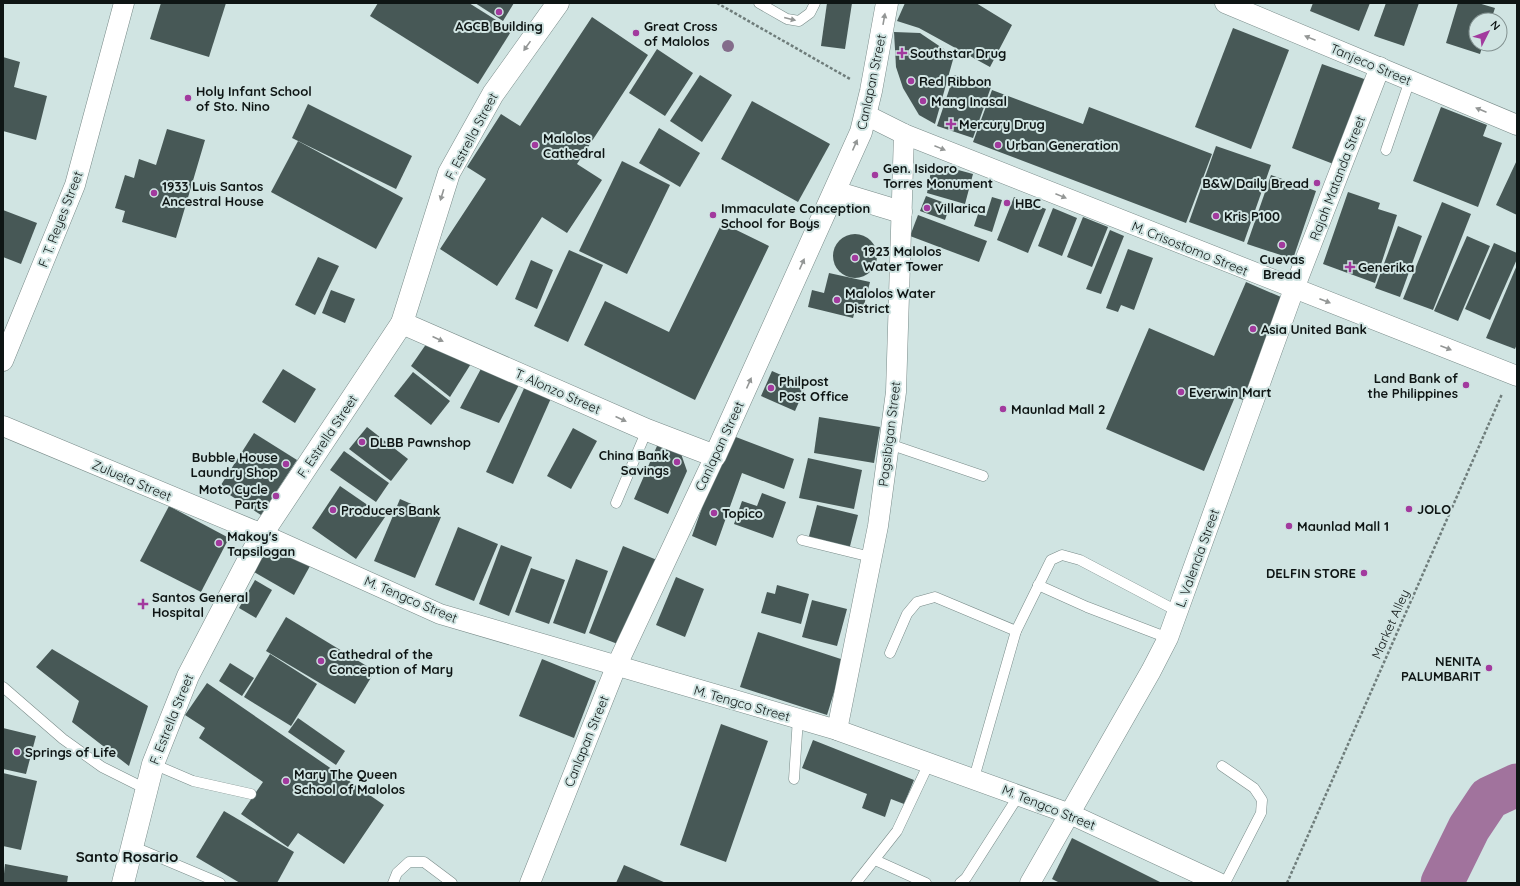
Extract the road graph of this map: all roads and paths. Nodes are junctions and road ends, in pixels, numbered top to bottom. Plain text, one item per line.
1 (124, 3) edge
2 (558, 3) edge
3 (717, 3) edge
4 (759, 3) edge
5 (815, 3) edge
6 (887, 3) edge
7 (1225, 3) edge
8 (1380, 67) junction
9 (1410, 80) junction
10 (871, 91) junction
11 (866, 115) junction
12 (1517, 125) edge
13 (904, 134) junction
14 (1386, 150) dead end
15 (835, 192) junction
16 (901, 212) junction
17 (1294, 289) junction
18 (402, 323) junction
19 (3, 361) edge
20 (1514, 374) edge
21 (3, 426) edge
22 (647, 430) junction
23 (889, 444) junction
24 (715, 456) junction
25 (983, 476) dead end
26 (616, 503) dead end
27 (262, 534) junction
28 (802, 540) dead end
29 (871, 557) junction
30 (1038, 585) junction
31 (1177, 611) junction
32 (1016, 631) junction
33 (1168, 638) junction
34 (890, 653) dead end
35 (616, 666) junction
36 (3, 687) edge
37 (798, 718) junction
38 (837, 730) junction
39 (153, 764) junction
40 (929, 764) junction
41 (1222, 766) dead end
42 (974, 778) junction
43 (794, 779) dead end
44 (146, 789) junction
45 (250, 794) dead end
46 (1019, 795) junction
47 (1070, 814) junction
48 (132, 846) junction
49 (875, 860) junction
50 (123, 883) edge
51 (220, 883) edge
52 (393, 883) edge
53 (452, 883) edge
54 (530, 883) edge
55 (856, 883) edge
56 (926, 883) edge
57 (960, 883) edge
58 (1030, 883) edge
59 (1219, 883) edge
60 (1225, 883) edge
61 (1287, 883) edge

1 - 19 street, F. T. Reyes Street
2 -> 18 main road, F. Estrella Street
3 - 10 path
4 -> 5 lane
10 -> 6 main road, Canlapan Street
8 -> 7 street, Tanjeco Street
8 - 9 street, Tanjeco Street
8 - 17 street, Rajah Matanda Street
12 -> 9 street, Tanjeco Street
9 - 14 lane
10 - 11 main road, Canlapan Street
11 - 13 street, M. Crisostomo Street
15 -> 11 main road, Canlapan Street
13 - 16 street, Pagsibigan Street
13 -> 17 street, M. Crisostomo Street
15 - 16 main road
24 -> 15 main road, Canlapan Street
16 - 23 street, Pagsibigan Street
17 -> 20 street, M. Crisostomo Street
17 - 31 street, L. Valencia Street
18 -> 22 main road, T. Alonzo Street
18 - 27 main road, F. Estrella Street
20 - 61 path, Market Alley
21 - 27 street, Zulueta Street
22 - 24 main road, T. Alonzo Street
22 - 26 lane
23 - 25 lane
23 - 29 street, Pagsibigan Street
24 - 35 street, Canlapan Street
27 - 35 street, M. Tengco Street
27 - 39 main road, F. Estrella Street
28 - 29 lane
29 - 38 street, Pagsibigan Street
30 - 31 lane
30 - 32 lane
30 - 33 lane
31 - 33 street, L. Valencia Street
32 - 34 lane
32 - 42 lane
33 - 47 street, L. Valencia Street
35 - 37 street, M. Tengco Street
35 - 54 street, Canlapan Street
36 - 44 lane
37 - 38 street, M. Tengco Street
37 - 43 lane
38 - 40 street, M. Tengco Street
39 - 44 main road, F. Estrella Street
39 - 45 lane
40 - 42 street, M. Tengco Street
40 - 49 lane
41 - 60 lane
42 - 46 street, M. Tengco Street
44 - 48 main road, F. Estrella Street
46 - 47 street, M. Tengco Street
46 - 57 lane
47 - 58 street, L. Valencia Street
47 - 59 street, M. Tengco Street
48 - 50 main road, F. Estrella Street
48 - 51 lane
49 - 55 lane
49 - 56 lane
52 - 53 lane

